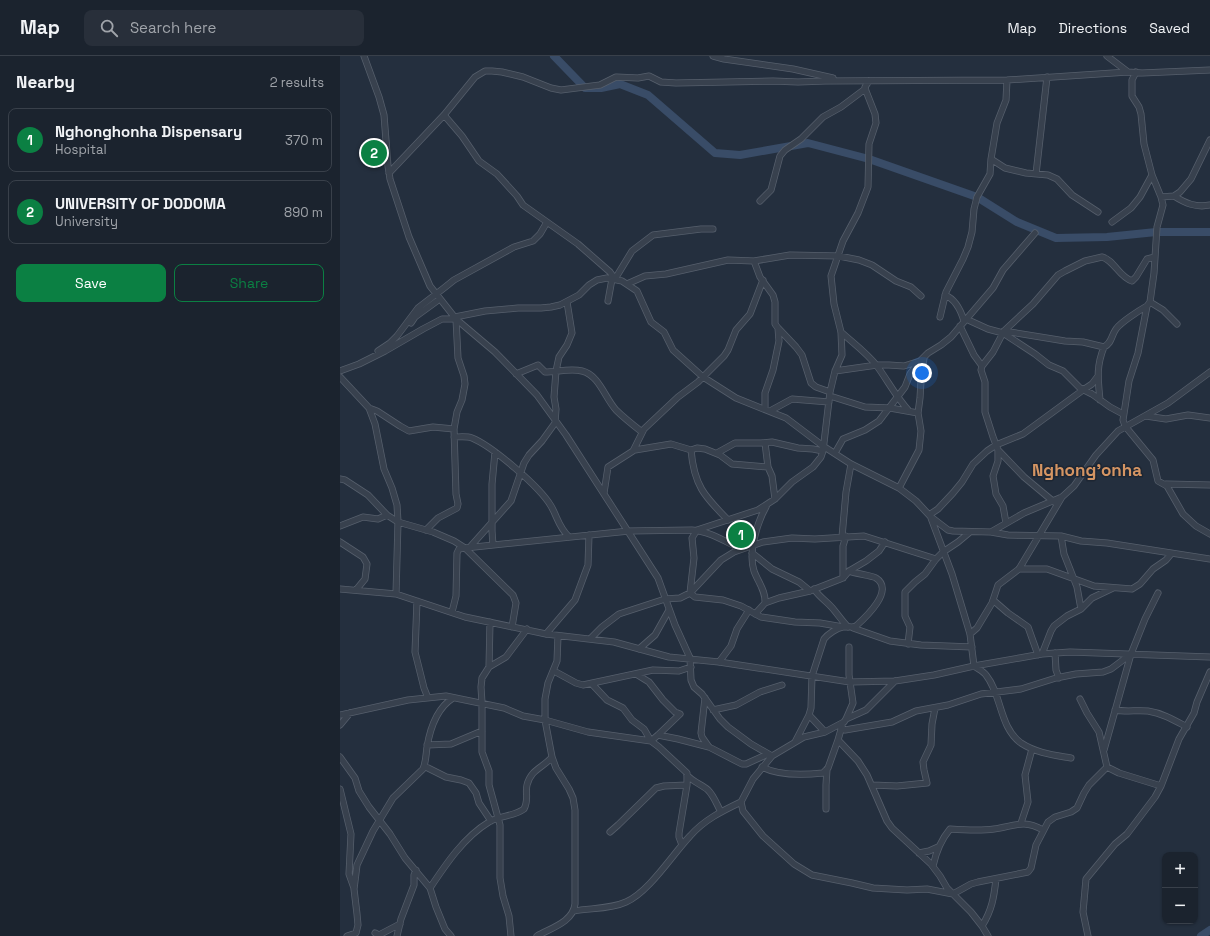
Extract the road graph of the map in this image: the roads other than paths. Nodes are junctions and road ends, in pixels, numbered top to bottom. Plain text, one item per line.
1 (364, 56) edge
2 (713, 56) edge
3 (1107, 56) edge
4 (1210, 70) edge
5 (1128, 72) junction
6 (1136, 72) junction
7 (1047, 77) junction
8 (1007, 80) junction
9 (843, 81) junction
10 (869, 81) junction
11 (865, 89) junction
12 (444, 115) junction
13 (1210, 140) edge
14 (992, 159) junction
15 (389, 173) junction
16 (1036, 174) junction
17 (1152, 175) junction
18 (1174, 196) junction
19 (1161, 197) junction
20 (760, 201) dead end
21 (1210, 205) edge
22 (1098, 212) dead end
23 (547, 222) junction
24 (1112, 222) dead end
25 (713, 229) dead end
26 (1035, 233) dead end
27 (839, 256) junction
28 (1155, 257) junction
29 (754, 261) junction
30 (614, 279) junction
31 (763, 280) junction
32 (627, 284) junction
33 (436, 295) junction
34 (945, 295) junction
35 (921, 296) dead end
36 (608, 301) dead end
37 (437, 302) dead end
38 (567, 302) junction
39 (1148, 304) junction
40 (940, 317) dead end
41 (456, 318) junction
42 (963, 322) junction
43 (1177, 324) dead end
44 (778, 328) junction
45 (841, 332) junction
46 (1003, 332) junction
47 (393, 347) junction
48 (1104, 347) junction
49 (922, 359) junction
50 (877, 365) junction
51 (982, 366) junction
52 (340, 367) edge
53 (340, 371) edge
54 (556, 371) junction
55 (835, 371) junction
56 (1210, 372) edge
57 (516, 374) junction
58 (340, 376) edge
59 (703, 376) junction
60 (1098, 376) junction
61 (1083, 390) junction
62 (829, 397) junction
63 (897, 398) junction
64 (1100, 400) junction
65 (369, 408) junction
66 (890, 408) junction
67 (768, 410) junction
68 (909, 411) junction
69 (918, 413) junction
70 (1124, 414) junction
71 (1146, 416) junction
72 (1210, 418) edge
73 (555, 419) junction
74 (1125, 426) junction
75 (454, 429) junction
76 (642, 432) junction
77 (454, 437) junction
78 (765, 443) junction
79 (997, 448) junction
80 (823, 449) junction
81 (635, 450) junction
82 (691, 450) junction
83 (495, 452) junction
84 (717, 453) junction
85 (835, 453) junction
86 (851, 464) junction
87 (768, 467) junction
88 (521, 473) junction
89 (340, 479) edge
90 (1166, 484) junction
91 (1210, 484) edge
92 (899, 488) junction
93 (604, 493) junction
94 (1062, 497) junction
95 (775, 499) junction
96 (1054, 502) junction
97 (766, 506) junction
98 (387, 515) junction
99 (930, 516) junction
100 (728, 520) junction
101 (398, 522) junction
102 (492, 523) junction
103 (1006, 523) junction
104 (340, 526) edge
105 (426, 530) junction
106 (697, 530) junction
107 (629, 531) junction
108 (970, 532) junction
109 (991, 532) junction
110 (1210, 534) edge
111 (589, 535) junction
112 (1039, 535) junction
113 (1061, 536) junction
114 (569, 537) junction
115 (844, 537) junction
116 (340, 542) edge
117 (885, 542) junction
118 (753, 544) junction
119 (493, 545) junction
120 (467, 548) junction
121 (744, 548) junction
122 (943, 552) junction
123 (753, 553) junction
124 (1171, 554) junction
125 (936, 559) junction
126 (1210, 559) edge
127 (1019, 569) junction
128 (849, 572) junction
129 (843, 578) junction
130 (1073, 578) junction
131 (1114, 588) junction
132 (340, 589) edge
133 (356, 590) junction
134 (812, 590) junction
135 (690, 593) junction
136 (1158, 593) dead end
137 (396, 594) junction
138 (665, 599) junction
139 (994, 600) junction
140 (417, 601) junction
141 (765, 603) junction
142 (1081, 609) junction
143 (669, 610) junction
144 (750, 610) junction
145 (452, 612) junction
146 (755, 614) junction
147 (490, 622) junction
148 (512, 627) junction
149 (848, 627) junction
150 (527, 629) junction
151 (546, 634) junction
152 (970, 634) junction
153 (558, 636) junction
154 (590, 639) junction
155 (908, 644) junction
156 (848, 647) dead end
157 (972, 647) junction
158 (639, 649) junction
159 (1055, 653) junction
160 (1040, 654) junction
161 (1131, 654) junction
162 (1210, 657) edge
163 (690, 658) junction
164 (719, 662) junction
165 (974, 666) junction
166 (489, 667) junction
167 (691, 667) junction
168 (554, 671) junction
169 (1210, 672) edge
170 (636, 674) junction
171 (812, 676) junction
172 (1059, 678) junction
173 (895, 681) junction
174 (850, 682) junction
175 (592, 684) junction
176 (782, 685) dead end
177 (1208, 686) edge
178 (994, 692) junction
179 (428, 698) junction
180 (454, 698) junction
181 (705, 698) junction
182 (1080, 699) dead end
183 (482, 704) junction
184 (935, 708) junction
185 (713, 710) junction
186 (1115, 710) junction
187 (350, 713) junction
188 (340, 715) edge
189 (809, 715) junction
190 (545, 720) junction
191 (845, 720) junction
192 (340, 725) edge
193 (1187, 727) junction
194 (841, 728) junction
195 (482, 731) junction
196 (825, 732) junction
197 (658, 735) junction
198 (838, 740) junction
199 (650, 741) junction
200 (795, 742) junction
201 (427, 745) junction
202 (709, 747) junction
203 (1032, 749) junction
204 (1104, 750) junction
205 (770, 755) junction
206 (340, 757) edge
207 (552, 758) junction
208 (1071, 758) dead end
209 (424, 766) junction
210 (762, 767) junction
211 (1107, 767) junction
212 (827, 769) junction
213 (687, 775) junction
214 (872, 785) junction
215 (687, 786) junction
216 (1160, 786) junction
217 (340, 789) edge
218 (741, 802) junction
219 (826, 808) dead end
220 (721, 812) junction
221 (498, 818) junction
222 (380, 820) junction
223 (491, 821) junction
224 (1021, 823) junction
225 (1043, 830) junction
226 (610, 832) dead end
227 (682, 845) junction
228 (938, 847) junction
229 (918, 853) junction
230 (933, 866) junction
231 (416, 870) junction
232 (996, 879) junction
233 (354, 888) junction
234 (430, 888) junction
235 (953, 894) junction
236 (574, 911) junction
237 (400, 924) junction
238 (982, 926) junction
239 (375, 933) dead end
240 (347, 936) edge
241 (397, 936) edge
242 (451, 936) edge
243 (510, 936) edge
244 (537, 936) edge
245 (988, 936) edge
246 (1088, 936) edge

1 - 15 street
2 - 9 street
3 - 5 street
4 - 6 street
5 - 6 street
5 - 7 street
6 - 17 street
7 - 8 street
7 - 16 street
8 - 10 street
8 - 14 street
9 - 10 street
9 - 12 street
10 - 11 street
11 - 20 street
11 - 27 street
12 - 15 street
12 - 23 street
13 - 18 street
14 - 16 street
14 - 34 street
15 - 33 street
16 - 22 street
17 - 19 street
17 - 24 street
18 - 19 street
18 - 21 street
19 - 28 street
23 - 30 street
23 - 33 street
25 - 30 street
26 - 42 street
27 - 29 street
27 - 35 street
27 - 45 street
28 - 39 street
28 - 46 street
29 - 31 street
29 - 32 street
30 - 32 street
30 - 36 street
30 - 38 street
31 - 44 street
31 - 59 street
32 - 59 street
33 - 41 street
33 - 52 street
34 - 40 street
34 - 42 street
37 - 47 street
38 - 41 street
38 - 54 street
39 - 43 street
39 - 48 street
39 - 70 street
41 - 47 street
41 - 57 street
41 - 75 street
42 - 46 street
42 - 49 street
42 - 51 street
44 - 62 street
44 - 67 street
45 - 50 street
45 - 55 street
46 - 48 street
46 - 51 street
46 - 61 street
47 - 53 street
48 - 60 street
49 - 50 street
49 - 63 street
49 - 69 street
50 - 55 street
50 - 63 street
51 - 79 street
54 - 57 street
54 - 73 street
54 - 76 street
55 - 62 street
56 - 71 street
57 - 73 street
58 - 65 street
59 - 67 street
59 - 76 street
60 - 61 street
60 - 64 street
61 - 64 street
61 - 79 street
62 - 66 street
62 - 67 street
62 - 80 street
63 - 66 street
63 - 68 street
64 - 70 street
65 - 75 street
65 - 101 street
66 - 68 street
66 - 85 street
67 - 80 street
68 - 69 street
69 - 92 street
70 - 74 street
71 - 72 street
71 - 74 street
73 - 88 street
73 - 93 street
74 - 90 street
74 - 94 street
75 - 77 street
76 - 81 street
77 - 83 street
77 - 105 street
78 - 80 street
78 - 84 street
78 - 87 street
79 - 96 street
79 - 99 street
79 - 103 street
80 - 85 street
80 - 95 street
81 - 82 street
81 - 93 street
82 - 84 street
82 - 100 street
83 - 88 street
83 - 102 street
84 - 87 street
85 - 86 street
86 - 92 street
86 - 115 street
87 - 95 street
88 - 102 street
88 - 114 street
89 - 98 street
90 - 91 street
90 - 110 street
92 - 99 street
93 - 107 street
94 - 96 street
94 - 112 street
95 - 97 street
96 - 103 street
97 - 100 street
97 - 118 street
98 - 101 street
98 - 104 street
99 - 108 street
99 - 122 street
100 - 106 street
101 - 105 street
101 - 137 street
102 - 119 street
102 - 120 street
103 - 109 street
105 - 120 street
106 - 107 street
106 - 121 street
106 - 135 street
107 - 111 street
107 - 138 street
108 - 109 street
108 - 122 street
109 - 112 street
111 - 114 street
111 - 151 street
112 - 113 street
112 - 127 street
113 - 124 street
113 - 130 street
114 - 119 street
115 - 117 street
115 - 118 street
115 - 129 street
116 - 133 street
117 - 125 street
117 - 128 street
118 - 121 street
118 - 123 street
119 - 120 street
120 - 145 street
120 - 148 street
121 - 123 street
121 - 135 street
122 - 125 street
122 - 152 street
123 - 134 street
123 - 141 street
124 - 126 street
124 - 131 street
125 - 155 street
127 - 130 street
127 - 139 street
128 - 129 street
128 - 149 street
129 - 134 street
130 - 131 street
130 - 142 street
131 - 142 street
132 - 133 street
133 - 137 street
134 - 141 street
134 - 149 street
135 - 138 street
135 - 144 street
136 - 161 street
137 - 140 street
138 - 143 street
138 - 154 street
139 - 152 street
139 - 160 street
140 - 145 street
140 - 179 street
141 - 146 street
142 - 160 street
143 - 158 street
143 - 163 street
144 - 146 street
144 - 164 street
145 - 147 street
146 - 149 street
147 - 148 street
147 - 166 street
148 - 150 street
149 - 155 street
149 - 171 street
150 - 151 street
150 - 166 street
151 - 153 street
152 - 157 street
153 - 154 street
153 - 168 street
154 - 158 street
155 - 157 street
156 - 174 street
157 - 165 street
158 - 163 street
159 - 160 street
159 - 161 street
159 - 172 street
160 - 165 street
161 - 162 street
161 - 172 street
161 - 186 street
163 - 164 street
163 - 167 street
164 - 171 street
165 - 173 street
165 - 178 street
166 - 183 street
167 - 170 street
167 - 181 street
168 - 175 street
168 - 190 street
169 - 177 street
170 - 175 street
170 - 197 street
171 - 174 street
171 - 189 street
172 - 178 street
173 - 174 street
173 - 191 street
174 - 191 street
175 - 199 street
176 - 185 street
177 - 193 street
178 - 184 street
178 - 203 street
179 - 180 street
179 - 187 street
180 - 183 street
180 - 201 street
181 - 185 street
181 - 202 street
182 - 204 street
183 - 190 street
183 - 195 street
184 - 194 street
184 - 214 street
185 - 205 street
186 - 193 street
186 - 204 street
187 - 188 street
187 - 192 street
189 - 196 street
189 - 200 street
190 - 199 street
190 - 207 street
191 - 194 street
191 - 196 street
193 - 216 street
194 - 198 street
195 - 201 street
195 - 221 street
196 - 200 street
197 - 199 street
197 - 202 street
198 - 212 street
198 - 214 street
199 - 213 street
200 - 205 street
201 - 209 street
202 - 205 street
203 - 208 street
203 - 224 street
204 - 211 street
205 - 210 street
206 - 222 street
207 - 221 street
207 - 236 street
209 - 222 street
209 - 223 street
210 - 212 street
210 - 218 street
211 - 216 street
211 - 225 street
212 - 219 street
213 - 215 street
213 - 220 street
214 - 229 street
215 - 226 street
215 - 227 street
216 - 246 street
217 - 233 street
218 - 220 street
218 - 235 street
220 - 227 street
221 - 223 street
221 - 243 street
222 - 231 street
222 - 233 street
223 - 234 street
224 - 225 street
224 - 228 street
225 - 232 street
227 - 236 street
228 - 229 street
228 - 230 street
229 - 230 street
230 - 235 street
231 - 234 street
231 - 237 street
232 - 235 street
232 - 238 street
233 - 240 street
234 - 242 street
235 - 238 street
236 - 244 street
237 - 239 street
237 - 241 street
238 - 245 street

